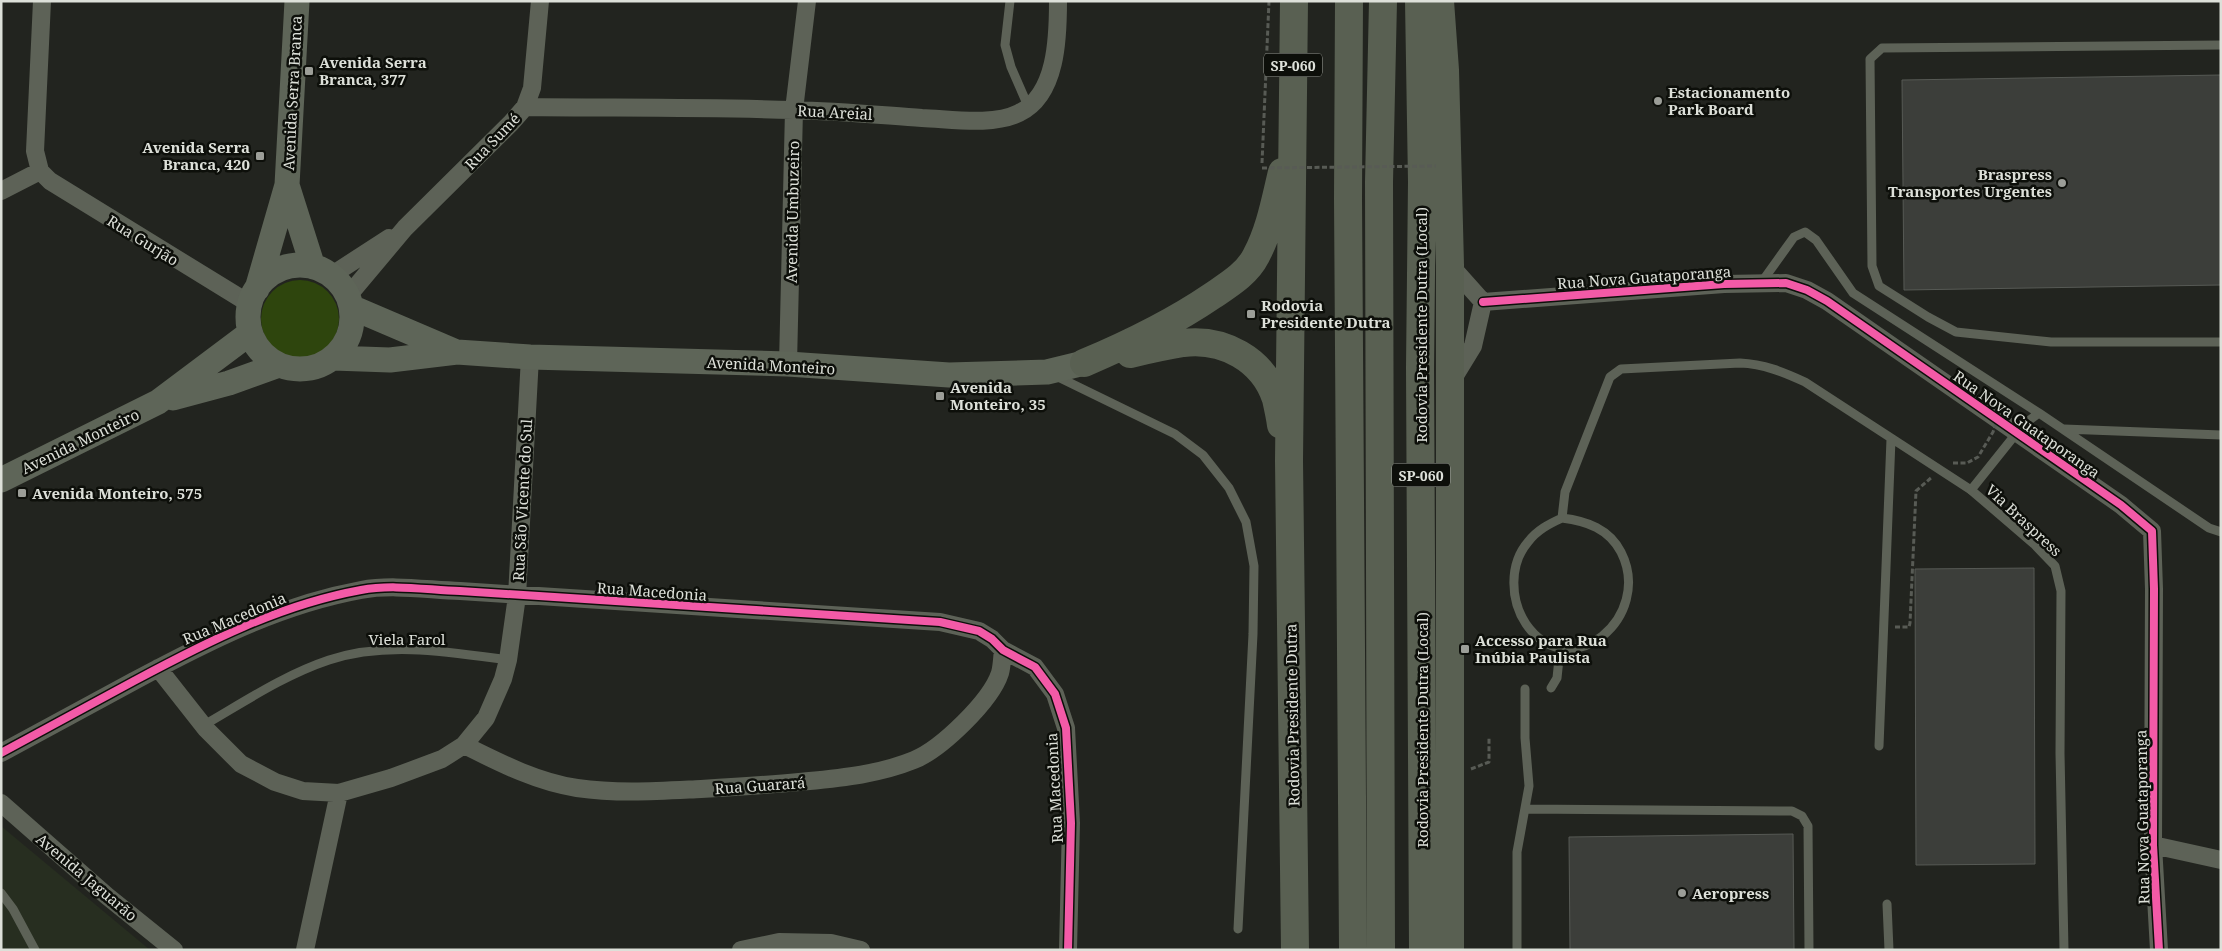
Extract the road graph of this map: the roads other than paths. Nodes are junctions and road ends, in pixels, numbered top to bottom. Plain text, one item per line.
1 (42, 1) edge
2 (297, 1) edge
3 (540, 1) edge
4 (807, 1) edge
5 (1010, 1) edge
6 (1058, 1) edge
7 (1349, 1) edge
8 (1383, 1) edge
9 (1419, 1) edge
10 (1440, 1) edge
11 (1289, 4) edge
12 (2221, 45) edge
13 (1028, 106) junction
14 (525, 107) junction
15 (794, 110) junction
16 (1292, 128) junction
17 (40, 171) junction
18 (287, 185) junction
19 (1, 191) edge
20 (405, 228) junction
21 (1450, 265) junction
22 (323, 271) junction
23 (1761, 283) junction
24 (253, 296) junction
25 (350, 302) junction
26 (1483, 302) junction
27 (250, 333) junction
28 (2221, 342) edge
29 (457, 352) junction
30 (530, 357) junction
31 (333, 358) junction
32 (1084, 363) junction
33 (788, 364) junction
34 (278, 365) junction
35 (1047, 372) junction
36 (1450, 384) junction
37 (158, 402) junction
38 (2039, 414) junction
39 (2063, 429) junction
40 (2221, 435) edge
41 (1891, 439) junction
42 (1289, 461) junction
43 (1, 480) edge
44 (1971, 490) junction
45 (1562, 518) junction
46 (2221, 532) edge
47 (517, 596) junction
48 (1560, 649) junction
49 (1003, 650) junction
50 (508, 660) junction
51 (158, 668) junction
52 (1551, 688) dead end
53 (1525, 689) dead end
54 (204, 725) junction
55 (464, 745) junction
56 (1879, 746) dead end
57 (1, 753) edge
58 (339, 793) junction
59 (1, 803) edge
60 (1525, 808) junction
61 (2153, 845) junction
62 (2221, 860) edge
63 (1, 893) edge
64 (1887, 904) dead end
65 (1238, 928) dead end
66 (36, 950) edge
67 (174, 950) edge
68 (305, 950) edge
69 (741, 950) edge
70 (861, 950) edge
71 (1068, 950) edge
72 (1295, 950) edge
73 (1353, 950) edge
74 (1380, 950) edge
75 (1423, 950) edge
76 (1450, 950) edge
77 (1517, 950) edge
78 (1809, 950) edge
79 (1889, 950) edge
80 (2064, 950) edge
81 (2159, 950) edge

1 - 17 street
2 - 18 street, Avenida Serra Branca
3 - 14 street, Rua Sumé
4 - 15 street, Avenida Umbuzeiro
5 - 13 lane
6 - 13 street, Rua Areial
7 - 73 highway
8 - 74 highway, SP-060
9 - 75 highway, Rodovia Presidente Dutra (Local) / SP-060
10 - 21 highway
11 - 16 highway, Rodovia Presidente Dutra / SP-060
12 - 28 lane
13 - 15 street, Rua Areial
14 - 15 street, Rua Areial
14 - 20 street, Rua Sumé
15 - 33 street, Avenida Umbuzeiro
16 - 32 highway
16 - 42 highway, Rodovia Presidente Dutra / SP-060
17 - 19 street
17 - 24 street, Rua Gurjão
18 - 22 street, Avenida Serra Branca
18 - 24 street, Avenida Serra Branca
20 - 22 street, Rua Sumé
20 - 25 street, Rua Sumé
21 - 26 street
21 - 36 highway
22 - 24 street
22 - 25 street
23 - 26 street, Rua Nova Guataporanga
23 - 38 lane
23 - 61 street, Rua Nova Guataporanga
24 - 27 street
25 - 29 street, Avenida Monteiro
25 - 31 street
26 - 36 street
27 - 34 street
27 - 37 street, Avenida Monteiro
29 - 30 street, Avenida Monteiro
29 - 31 street, Avenida Monteiro
30 - 33 street, Avenida Monteiro
30 - 47 street, Rua São Vicente do Sul
31 - 34 street
32 - 35 street, Avenida Monteiro
32 - 42 highway
33 - 35 street, Avenida Monteiro
34 - 37 street, Avenida Monteiro
35 - 65 lane
36 - 76 highway
37 - 43 street, Avenida Monteiro
38 - 39 lane
38 - 44 lane, Via Braspress, bridge
39 - 40 lane
39 - 46 lane
41 - 44 lane
41 - 45 lane
41 - 56 lane
42 - 72 highway, Rodovia Presidente Dutra / SP-060
44 - 80 lane, Via Braspress
45 - 48 lane
45 - 48 lane
47 - 49 street, Rua Macedonia
47 - 50 street, Rua São Vicente do Sul
47 - 51 street, Rua Macedonia
48 - 52 lane
49 - 55 street, Rua Guarará
49 - 71 street, Rua Macedonia
50 - 54 lane, Viela Farol
50 - 55 street, Rua São Vicente do Sul
51 - 54 street, Rua São Vicente do Sul
51 - 57 street, Rua Macedonia
53 - 60 lane
54 - 58 street, Rua São Vicente do Sul
55 - 58 street, Rua São Vicente do Sul
58 - 68 street
59 - 67 street, Avenida Jaguarão
60 - 77 lane
60 - 78 lane
61 - 62 street
61 - 81 street, Rua Nova Guataporanga
63 - 66 lane
64 - 79 lane
69 - 70 street

